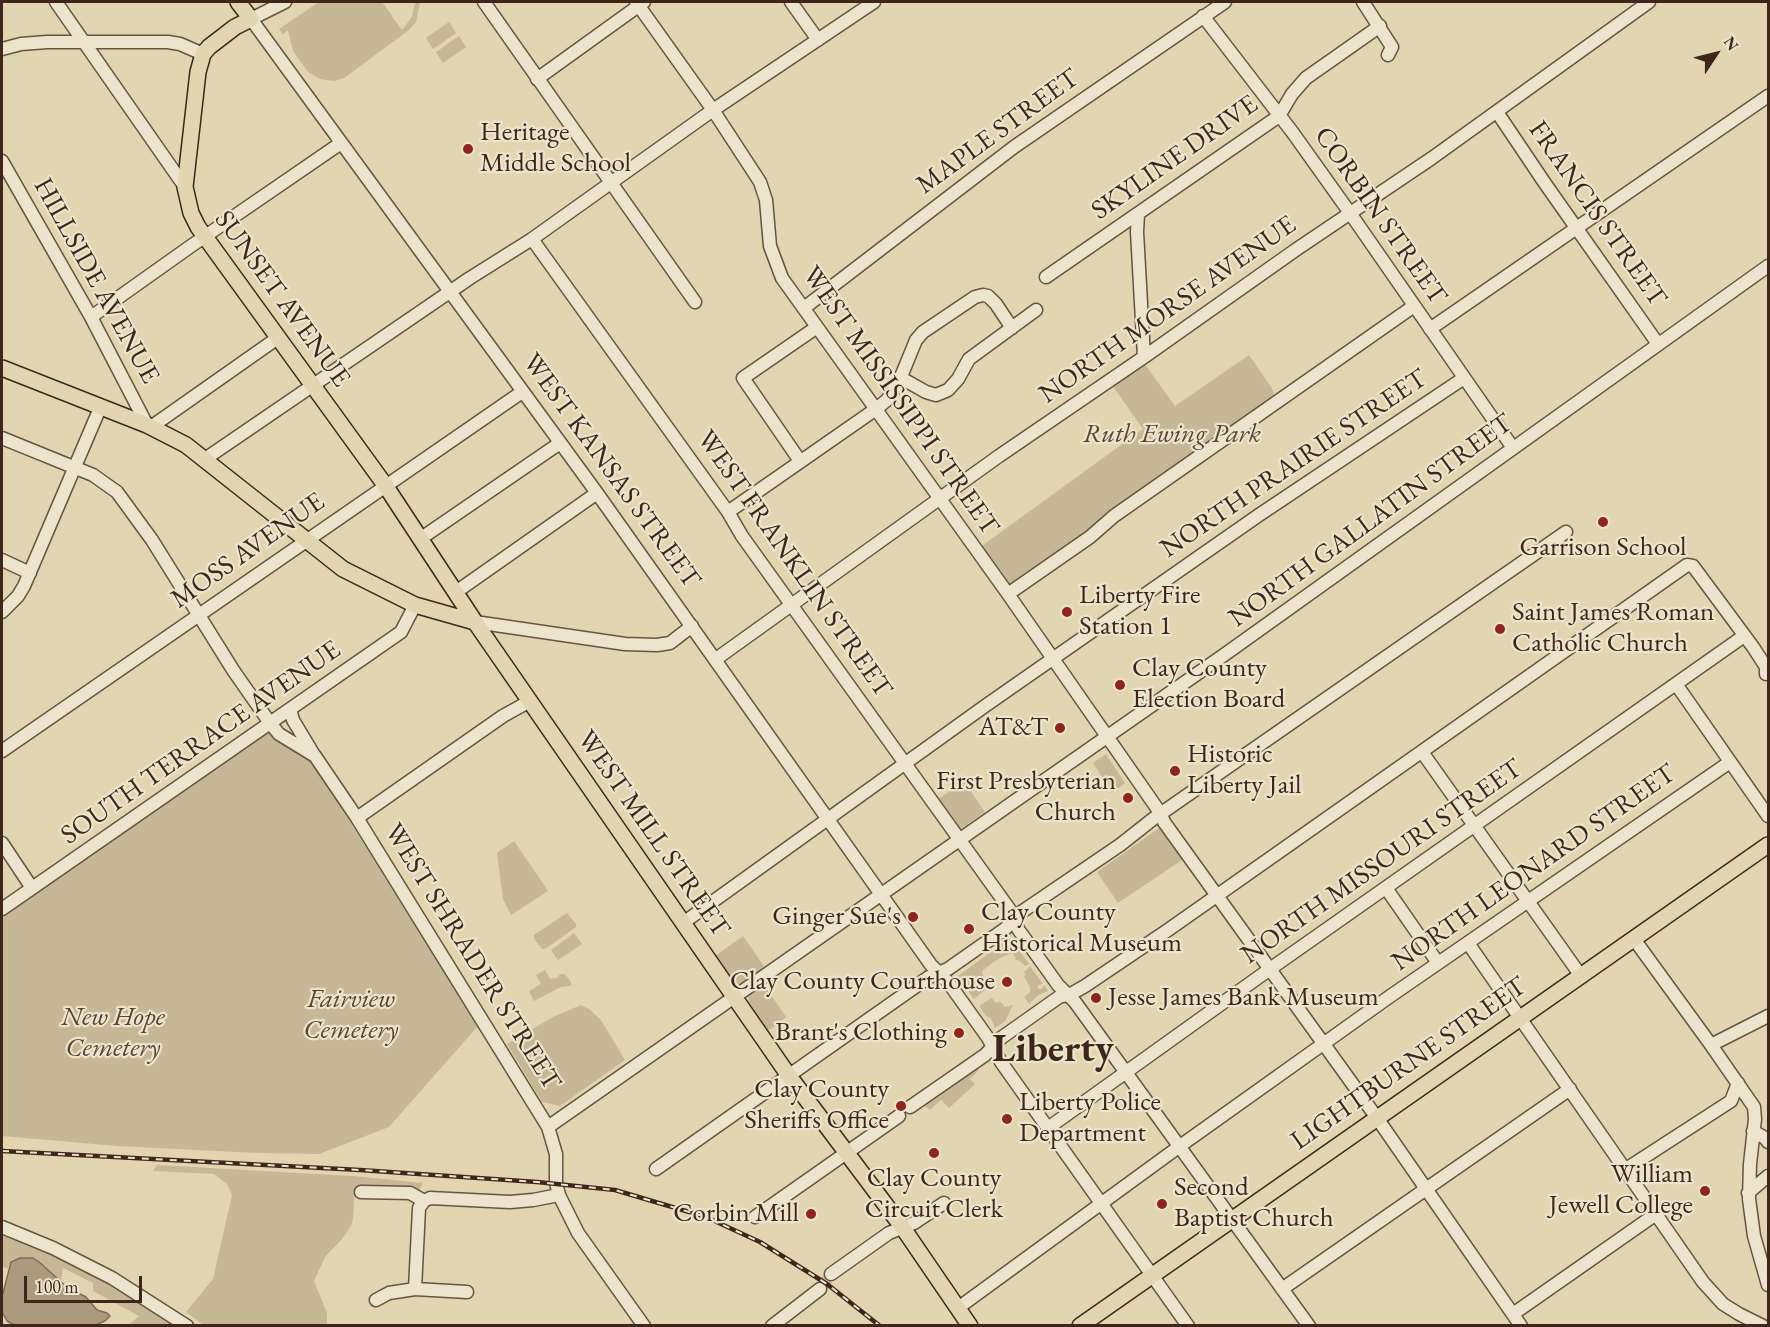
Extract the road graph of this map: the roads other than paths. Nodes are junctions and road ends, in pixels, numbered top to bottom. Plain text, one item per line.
1 (56, 2) edge
2 (238, 2) edge
3 (285, 2) edge
4 (484, 2) edge
5 (791, 2) edge
6 (874, 2) edge
7 (1225, 2) edge
8 (1363, 2) edge
9 (640, 3) edge
10 (1643, 3) edge
11 (1203, 16) junction
12 (251, 19) junction
13 (1380, 26) junction
14 (818, 40) junction
15 (84, 42) junction
16 (2, 49) edge
17 (203, 54) junction
18 (1389, 55) dead end
19 (537, 79) junction
20 (1768, 96) edge
21 (713, 110) junction
22 (1497, 112) junction
23 (1279, 116) junction
24 (341, 143) junction
25 (2, 161) edge
26 (610, 183) junction
27 (185, 187) junction
28 (1350, 213) junction
29 (1138, 214) junction
30 (1577, 228) junction
31 (205, 236) junction
32 (532, 239) junction
33 (1768, 266) edge
34 (1046, 277) dead end
35 (450, 293) junction
36 (695, 302) dead end
37 (1414, 306) junction
38 (804, 308) junction
39 (1036, 310) dead end
40 (91, 317) junction
41 (817, 327) junction
42 (1012, 328) junction
43 (1430, 329) junction
44 (279, 337) junction
45 (1658, 344) junction
46 (1144, 357) junction
47 (2, 368) edge
48 (901, 378) junction
49 (1464, 378) junction
50 (313, 386) junction
51 (522, 392) junction
52 (100, 408) junction
53 (876, 410) junction
54 (149, 426) junction
55 (2, 438) edge
56 (560, 442) junction
57 (1513, 448) junction
58 (205, 459) junction
59 (800, 461) junction
60 (75, 467) junction
61 (385, 485) junction
62 (597, 493) junction
63 (940, 498) junction
64 (729, 512) junction
65 (1566, 532) dead end
66 (420, 539) junction
67 (306, 540) junction
68 (2, 560) edge
69 (30, 573) junction
70 (456, 592) junction
71 (1008, 594) junction
72 (415, 605) junction
73 (791, 605) junction
74 (2, 612) edge
75 (198, 615) junction
76 (476, 622) junction
77 (692, 626) junction
78 (1744, 636) junction
79 (716, 659) junction
80 (1053, 659) junction
81 (1766, 674) dead end
82 (1676, 684) junction
83 (530, 701) junction
84 (290, 709) junction
85 (270, 723) junction
86 (1108, 737) junction
87 (2, 751) edge
88 (1422, 752) junction
89 (315, 756) junction
90 (1730, 762) junction
91 (905, 764) junction
92 (1161, 814) junction
93 (1768, 816) edge
94 (357, 818) junction
95 (828, 819) junction
96 (1475, 826) junction
97 (959, 840) junction
98 (2, 843) edge
99 (1768, 845) edge
100 (32, 888) junction
101 (1386, 888) junction
102 (881, 895) junction
103 (1218, 895) junction
104 (1528, 901) junction
105 (2, 909) edge
106 (1014, 919) junction
107 (683, 923) junction
108 (1634, 939) junction
109 (1468, 943) junction
110 (1438, 963) junction
111 (1270, 969) junction
112 (939, 972) junction
113 (1581, 976) junction
114 (1068, 995) junction
115 (734, 997) junction
116 (1768, 1016) edge
117 (1521, 1018) junction
118 (1324, 1044) junction
119 (1711, 1044) junction
120 (993, 1048) junction
121 (1126, 1072) junction
122 (789, 1076) junction
123 (1738, 1083) junction
124 (1570, 1089) junction
125 (910, 1107) dead end
126 (899, 1116) dead end
127 (1377, 1118) junction
128 (548, 1127) junction
129 (1048, 1128) junction
130 (1753, 1131) junction
131 (1768, 1142) edge
132 (1180, 1146) junction
133 (847, 1153) junction
134 (656, 1169) dead end
135 (1626, 1169) junction
136 (1768, 1176) edge
137 (1427, 1189) junction
138 (361, 1192) dead end
139 (1748, 1193) junction
140 (559, 1195) junction
141 (424, 1201) junction
142 (944, 1203) dead end
143 (1101, 1203) junction
144 (1656, 1214) junction
145 (755, 1217) dead end
146 (1232, 1219) junction
147 (2, 1227) edge
148 (903, 1228) junction
149 (831, 1274) tunnel mouth
150 (1153, 1275) junction
151 (1768, 1284) edge
152 (415, 1289) junction
153 (820, 1289) tunnel mouth
154 (1282, 1289) junction
155 (467, 1292) dead end
156 (376, 1300) dead end
157 (958, 1308) junction
158 (1513, 1314) junction
159 (187, 1326) edge
160 (644, 1326) edge
161 (772, 1326) edge
162 (970, 1326) edge
163 (1080, 1326) edge
164 (1188, 1326) edge
165 (1309, 1326) edge
166 (1521, 1326) edge
167 (1763, 1326) edge

1 - 15 street, SUNSET AVENUE
2 - 12 main road, WEST KANSAS STREET
3 - 12 street
4 - 19 street
5 - 14 street
6 - 14 street
7 - 11 street, MAPLE STREET
8 - 13 street
9 - 19 street
9 - 21 street, WEST MISSISSIPPI STREET
10 - 22 street, NORTH MORSE AVENUE
11 - 23 street, CORBIN STREET
11 - 38 street, MAPLE STREET
12 - 17 main road
12 - 24 street, WEST KANSAS STREET
13 - 18 street
13 - 23 street, SKYLINE DRIVE
14 - 21 street
15 - 16 street
15 - 17 street
15 - 27 street, SUNSET AVENUE
17 - 27 main road
19 - 26 street
20 - 30 street
21 - 26 street
21 - 38 street, WEST MISSISSIPPI STREET
22 - 28 street, NORTH MORSE AVENUE
22 - 30 street, FRANCIS STREET
23 - 28 street, CORBIN STREET
23 - 29 street, SKYLINE DRIVE
24 - 31 street
24 - 35 street, WEST KANSAS STREET
25 - 40 street, HILLSIDE AVENUE
26 - 32 street
26 - 36 street
27 - 31 main road, SUNSET AVENUE
28 - 37 street, CORBIN STREET
28 - 46 street, NORTH MORSE AVENUE
29 - 34 street, SKYLINE DRIVE
29 - 46 street
30 - 43 street
30 - 45 street, FRANCIS STREET
31 - 40 street
31 - 44 main road, SUNSET AVENUE
32 - 35 street
32 - 64 street, WEST FRANKLIN STREET
33 - 45 street, NORTH GALLATIN STREET
35 - 50 street
35 - 51 street, WEST KANSAS STREET
37 - 43 street, CORBIN STREET
37 - 71 street
38 - 41 street, WEST MISSISSIPPI STREET
39 - 42 street
40 - 54 street, HILLSIDE AVENUE
41 - 53 street, WEST MISSISSIPPI STREET
41 - 59 street
42 - 48 street
42 - 48 street
43 - 49 street, CORBIN STREET
44 - 50 main road, SUNSET AVENUE
44 - 54 street
45 - 57 street, NORTH GALLATIN STREET
46 - 63 street, NORTH MORSE AVENUE
47 - 52 main road
48 - 53 street
49 - 57 street, CORBIN STREET
49 - 80 street, NORTH PRAIRIE STREET
50 - 58 street
50 - 61 main road, SUNSET AVENUE
51 - 56 street, WEST KANSAS STREET
51 - 61 street, MOSS AVENUE
52 - 54 main road
52 - 60 street
53 - 59 street
53 - 63 street, WEST MISSISSIPPI STREET
54 - 58 main road
55 - 60 street, WEST SHRADER STREET
56 - 62 street, WEST KANSAS STREET
56 - 66 street
57 - 86 street, NORTH GALLATIN STREET
58 - 67 main road
59 - 64 street
60 - 69 street
60 - 75 street, WEST SHRADER STREET
61 - 66 main road, SUNSET AVENUE
61 - 67 street, MOSS AVENUE
62 - 70 street
62 - 77 street, WEST KANSAS STREET
63 - 71 street, WEST MISSISSIPPI STREET
63 - 73 street, NORTH MORSE AVENUE
64 - 73 street, WEST FRANKLIN STREET
65 - 92 street
66 - 70 main road, SUNSET AVENUE
67 - 72 main road
67 - 75 street, MOSS AVENUE
68 - 69 street
69 - 74 street
70 - 76 main road, SUNSET AVENUE
71 - 80 street, WEST MISSISSIPPI STREET
72 - 76 main road
72 - 84 street, SOUTH TERRACE AVENUE
73 - 79 street, NORTH MORSE AVENUE
73 - 91 street, WEST FRANKLIN STREET
75 - 85 street, WEST SHRADER STREET
75 - 87 street, MOSS AVENUE
76 - 77 street
76 - 83 main road, WEST MILL STREET
77 - 79 street, WEST KANSAS STREET
78 - 81 street
78 - 82 street, NORTH MISSOURI STREET
78 - 88 street
79 - 95 street, WEST KANSAS STREET
80 - 86 street, WEST MISSISSIPPI STREET
80 - 91 street, NORTH PRAIRIE STREET
82 - 90 street
82 - 96 street, NORTH MISSOURI STREET
83 - 94 street
83 - 107 main road, WEST MILL STREET
84 - 85 street, SOUTH TERRACE AVENUE
84 - 89 street, WEST SHRADER STREET
85 - 89 street, WEST SHRADER STREET
85 - 100 street, SOUTH TERRACE AVENUE
86 - 92 street, WEST MISSISSIPPI STREET
86 - 97 street, NORTH GALLATIN STREET
88 - 96 street
88 - 103 street
89 - 94 street, WEST SHRADER STREET
90 - 93 street
90 - 104 street, NORTH LEONARD STREET
91 - 95 street, NORTH PRAIRIE STREET
91 - 97 street, WEST FRANKLIN STREET
92 - 103 street, WEST MISSISSIPPI STREET
92 - 106 street
94 - 128 street, WEST SHRADER STREET
95 - 102 street, WEST KANSAS STREET
95 - 107 street, NORTH PRAIRIE STREET
96 - 101 street, NORTH MISSOURI STREET
96 - 104 street
97 - 102 street, NORTH GALLATIN STREET
97 - 106 street, WEST FRANKLIN STREET
98 - 100 street
99 - 108 main road, LIGHTBURNE STREET
100 - 105 street, SOUTH TERRACE AVENUE
101 - 110 street
101 - 111 street, NORTH MISSOURI STREET
102 - 112 street, WEST KANSAS STREET
102 - 115 street, NORTH GALLATIN STREET
103 - 111 street, WEST MISSISSIPPI STREET
103 - 114 street
104 - 109 street, NORTH LEONARD STREET
104 - 113 street
106 - 112 street
106 - 114 street, WEST FRANKLIN STREET
107 - 115 main road, WEST MILL STREET
108 - 113 main road, LIGHTBURNE STREET
108 - 119 street
109 - 110 street, NORTH LEONARD STREET
109 - 117 street
110 - 118 street, NORTH LEONARD STREET
111 - 118 street, WEST MISSISSIPPI STREET
111 - 121 street, NORTH MISSOURI STREET
112 - 120 street, WEST KANSAS STREET
112 - 122 street
113 - 117 main road, LIGHTBURNE STREET
114 - 120 street
114 - 121 street, WEST FRANKLIN STREET
115 - 122 main road, WEST MILL STREET
115 - 128 street, NORTH GALLATIN STREET
116 - 119 street
117 - 124 street
117 - 127 main road, LIGHTBURNE STREET
118 - 127 street, WEST MISSISSIPPI STREET
118 - 132 street, NORTH LEONARD STREET
119 - 123 street
120 - 125 street
120 - 129 street, WEST KANSAS STREET
121 - 129 street, NORTH MISSOURI STREET
121 - 132 street, WEST FRANKLIN STREET
122 - 133 main road, WEST MILL STREET
122 - 134 street
123 - 130 street
123 - 135 street
124 - 135 street
124 - 137 street
126 - 133 street
127 - 137 street, WEST MISSISSIPPI STREET
127 - 146 main road, LIGHTBURNE STREET
128 - 140 street, WEST SHRADER STREET
129 - 143 street, WEST KANSAS STREET
130 - 131 street
130 - 139 street
132 - 143 street, NORTH LEONARD STREET
132 - 146 street, WEST FRANKLIN STREET
133 - 145 street
133 - 148 main road, WEST MILL STREET
135 - 144 street
136 - 139 street
137 - 154 street
137 - 158 street, WEST MISSISSIPPI STREET
138 - 141 street
139 - 151 street
140 - 141 street
140 - 160 street
141 - 152 street
142 - 148 street
143 - 150 street, WEST KANSAS STREET
143 - 157 street, NORTH LEONARD STREET
144 - 158 street
144 - 167 street
146 - 150 main road, LIGHTBURNE STREET
146 - 154 street, WEST FRANKLIN STREET
147 - 159 street
148 - 149 street
148 - 157 main road, WEST MILL STREET
150 - 163 main road, LIGHTBURNE STREET
150 - 164 street, WEST KANSAS STREET
152 - 155 street
152 - 156 street
153 - 161 street
154 - 165 street, WEST FRANKLIN STREET
157 - 162 main road, WEST MILL STREET
158 - 166 street, WEST MISSISSIPPI STREET

